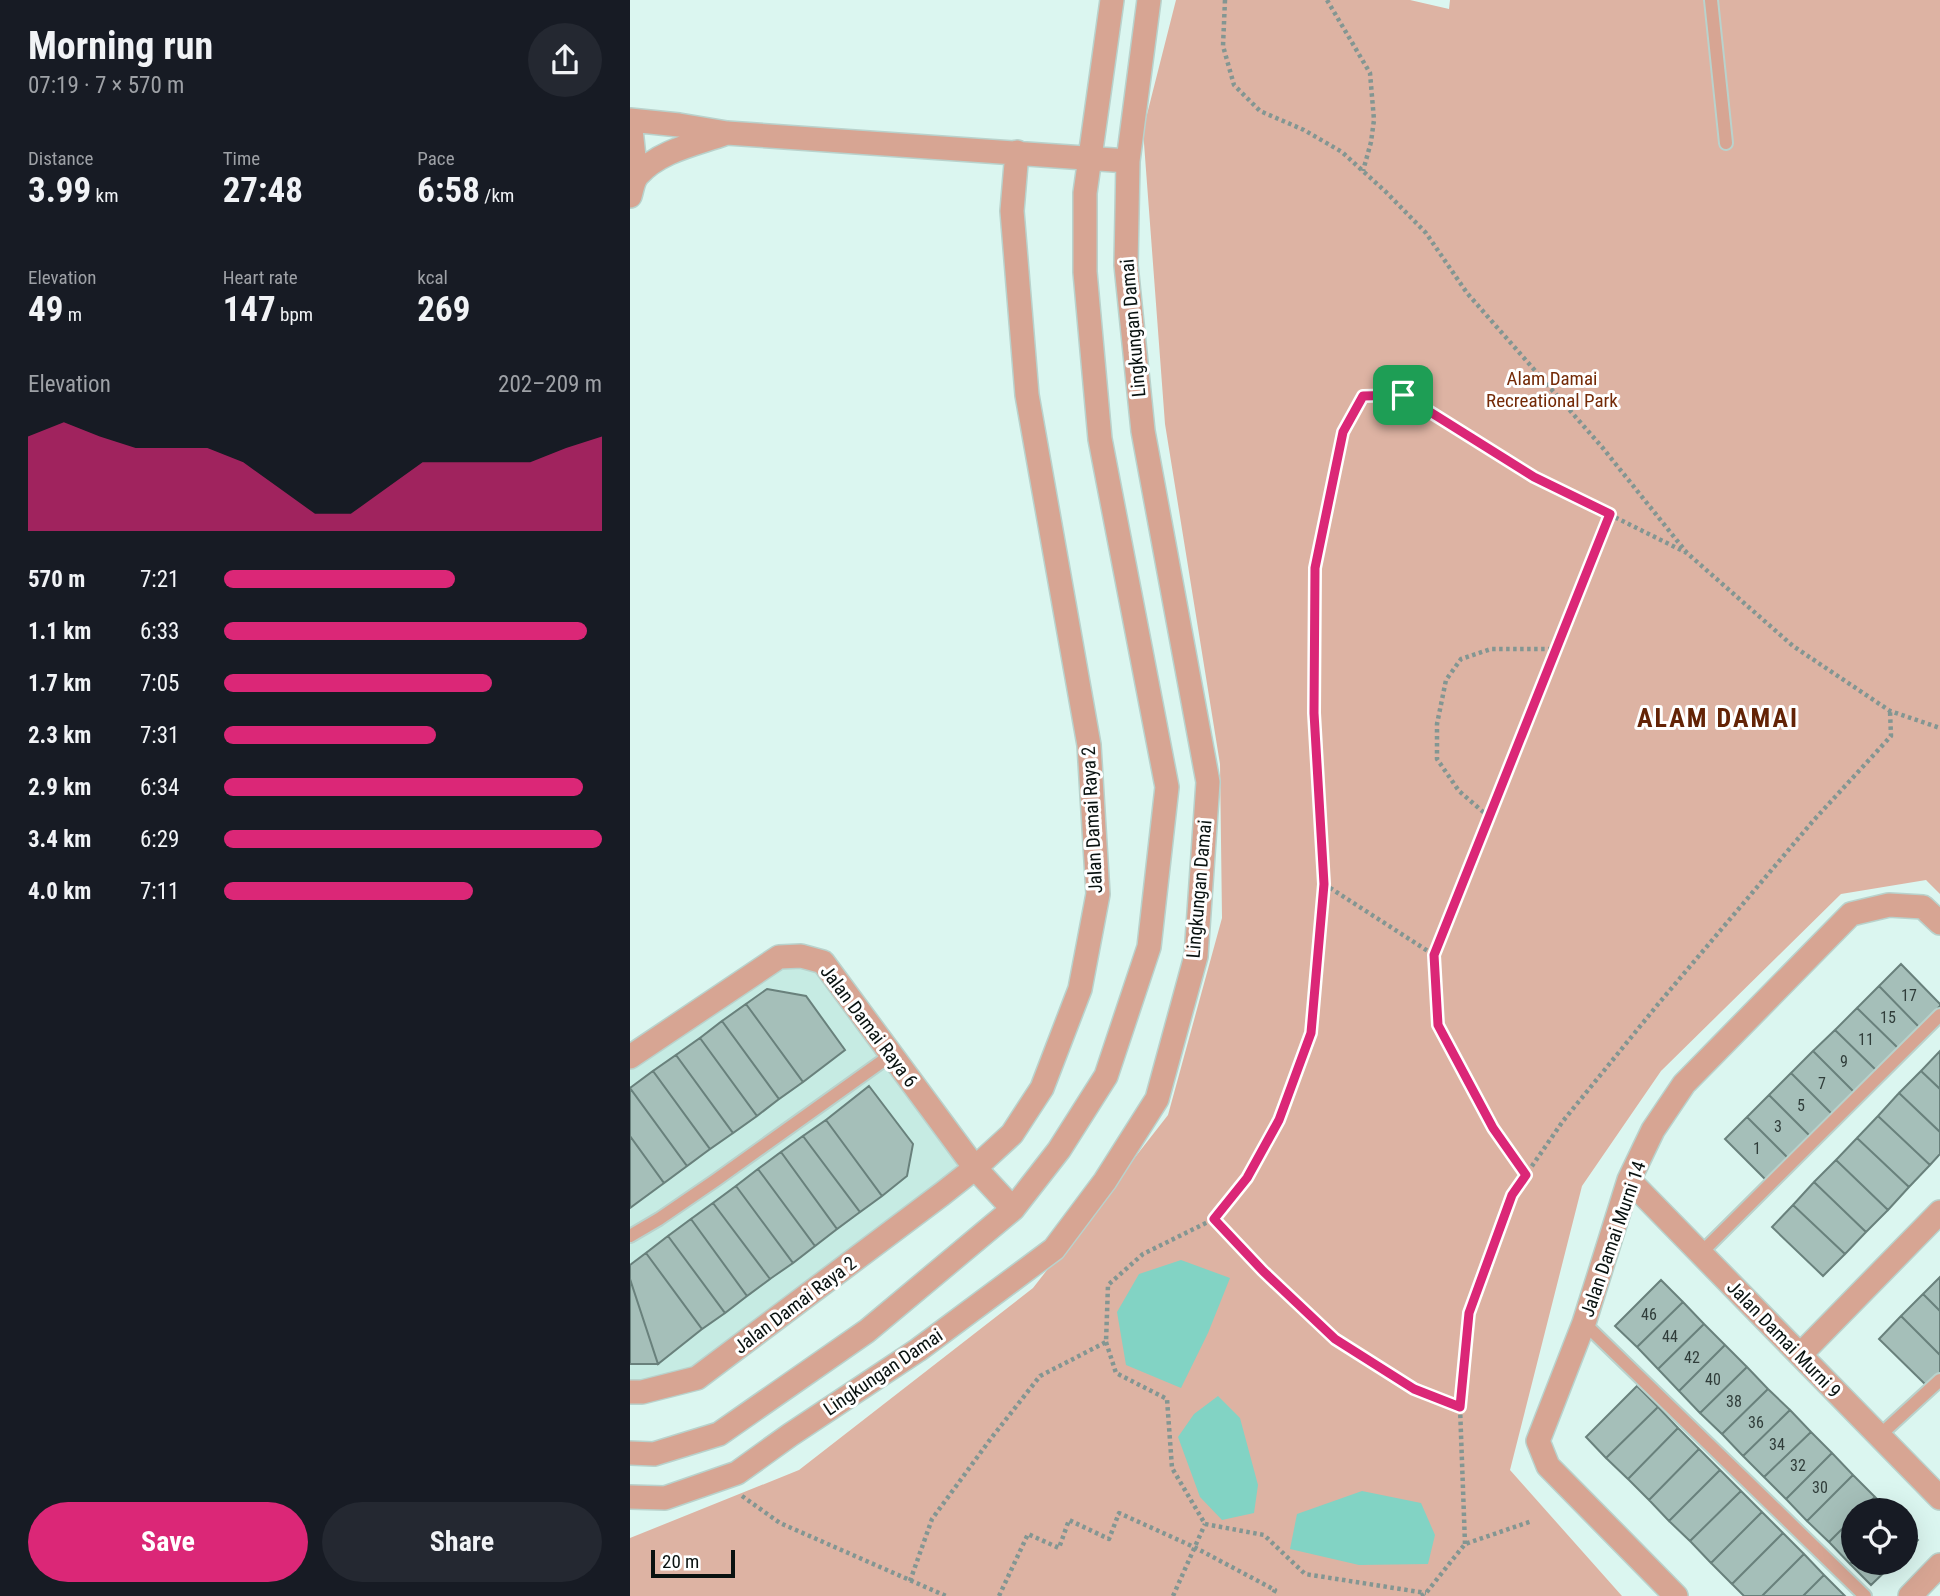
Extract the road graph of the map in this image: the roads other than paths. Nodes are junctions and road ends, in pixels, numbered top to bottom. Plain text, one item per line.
1 (1112, 0) edge
2 (1149, 0) edge
3 (1711, 0) edge
4 (630, 120) edge
5 (727, 133) junction
6 (1726, 144) dead end
7 (1017, 152) junction
8 (1089, 160) junction
9 (1128, 161) junction
10 (633, 186) edge
11 (1940, 923) edge
12 (1940, 1015) edge
13 (891, 1055) junction
14 (630, 1057) edge
15 (975, 1168) junction
16 (1629, 1180) junction
17 (1013, 1209) junction
18 (1940, 1212) edge
19 (630, 1236) edge
20 (1701, 1253) junction
21 (1584, 1323) junction
22 (1800, 1355) junction
23 (1940, 1380) edge
24 (630, 1392) edge
25 (1879, 1436) junction
26 (630, 1453) edge
27 (630, 1497) edge
28 (1940, 1498) edge
29 (1940, 1565) edge
30 (1676, 1596) edge
31 (1865, 1596) edge
32 (1910, 1596) edge

1 - 8 street
2 - 9 street, Lingkungan Damai
3 - 6 lane
4 - 5 street
4 - 10 street
5 - 7 street
5 - 10 street
7 - 8 street
7 - 15 street, Jalan Damai Raya 2
8 - 9 street
8 - 17 street
9 - 27 street, Lingkungan Damai
11 - 16 street, Jalan Damai Murni 14
12 - 20 lane
13 - 14 street, Jalan Damai Raya 6
13 - 15 street, Jalan Damai Raya 6
13 - 19 lane
15 - 17 street, Jalan Damai Raya 6
15 - 24 street, Jalan Damai Raya 2
16 - 20 street, Jalan Damai Murni 9
16 - 21 street, Jalan Damai Murni 14
17 - 26 street
18 - 22 street
20 - 22 street, Jalan Damai Murni 9
21 - 30 street, Jalan Damai Murni 14
21 - 31 lane
22 - 25 street, Jalan Damai Murni 9
23 - 25 lane
25 - 28 street, Jalan Damai Murni 9
29 - 32 street

